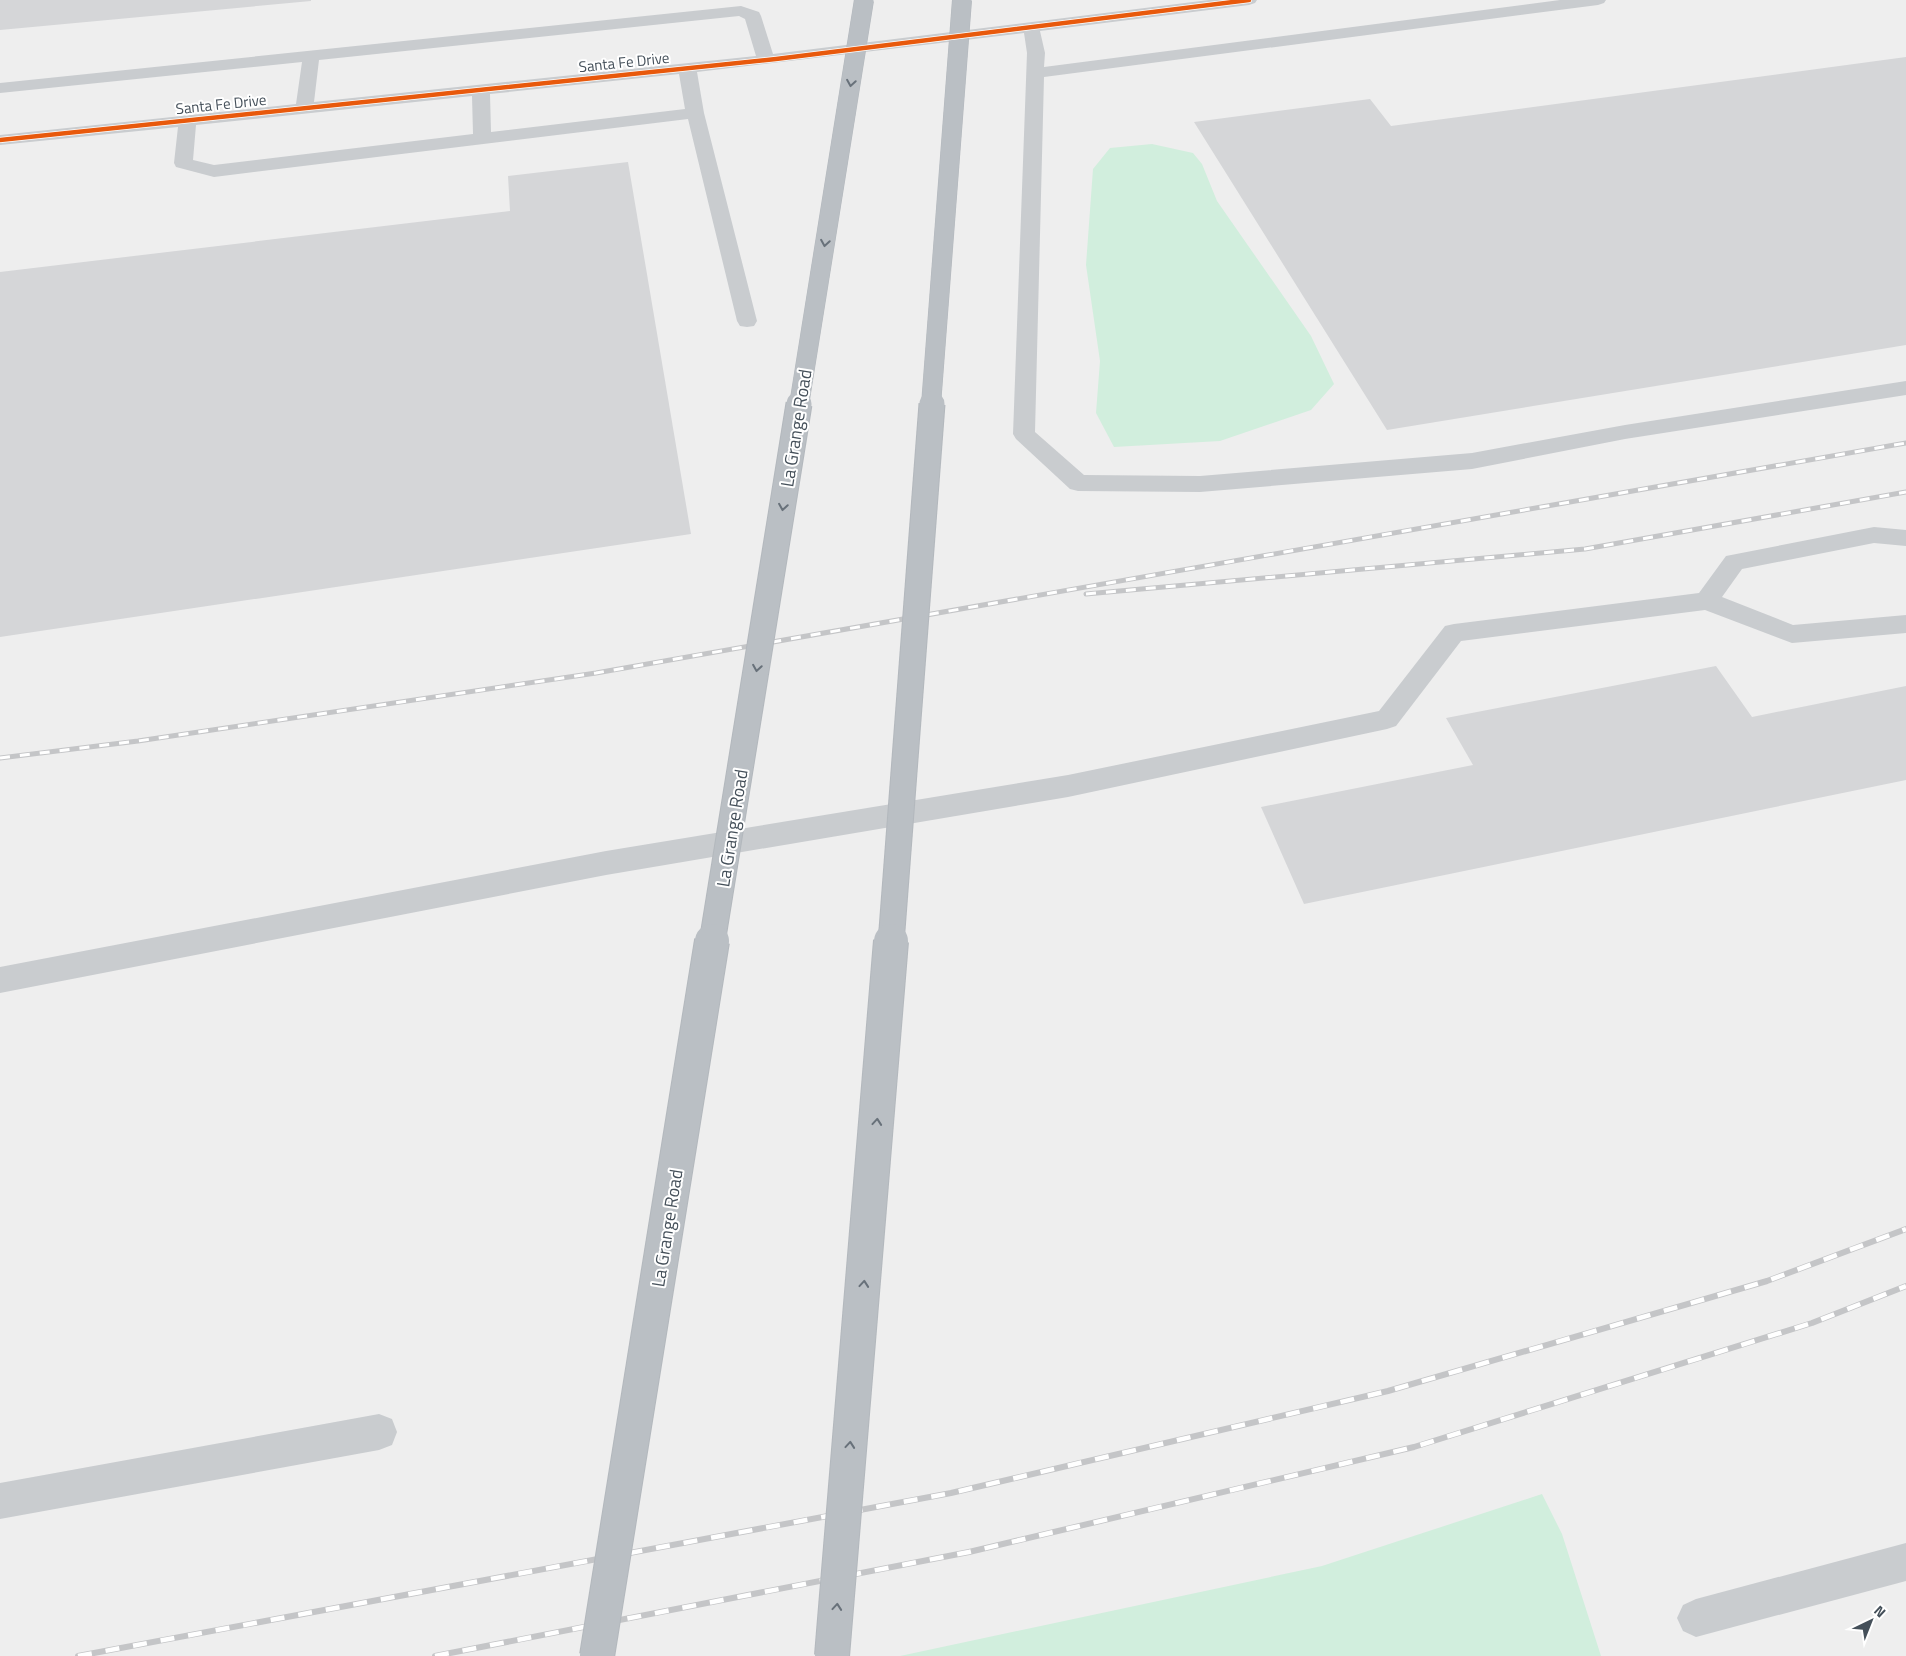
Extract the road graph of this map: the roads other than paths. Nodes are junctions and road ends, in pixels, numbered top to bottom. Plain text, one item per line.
1 (864, 0) edge
2 (962, 0) edge
3 (1249, 0) edge
4 (1598, 0) edge
5 (1031, 27) junction
6 (311, 56) junction
7 (766, 60) junction
8 (687, 68) junction
9 (1035, 73) junction
10 (0, 88) edge
11 (481, 90) junction
12 (304, 108) junction
13 (695, 113) junction
14 (188, 120) junction
15 (482, 138) junction
16 (0, 140) edge
17 (747, 321) dead end
18 (1906, 388) edge
19 (1906, 538) edge
20 (1706, 601) junction
21 (1906, 624) edge
22 (0, 980) edge
23 (379, 1432) dead end
24 (0, 1501) edge
25 (1906, 1562) edge
26 (1696, 1618) dead end
27 (597, 1656) edge
28 (832, 1656) edge

1 -> 27 highway, La Grange Road, bridge
28 -> 2 highway, bridge
3 - 5 street, Santa Fe Drive
4 - 9 street
5 - 7 street, Santa Fe Drive
5 - 9 street
6 - 7 street
6 - 10 street
6 - 12 street
7 - 8 street, Santa Fe Drive
8 - 11 street, Santa Fe Drive
8 - 13 street
9 - 18 street
11 - 12 street, Santa Fe Drive
11 - 15 street
12 - 14 street, Santa Fe Drive
13 - 15 street
13 - 17 street
14 - 15 street
14 - 16 street, Santa Fe Drive
19 - 20 street
20 - 21 street
20 - 22 street
23 - 24 street
25 - 26 street

